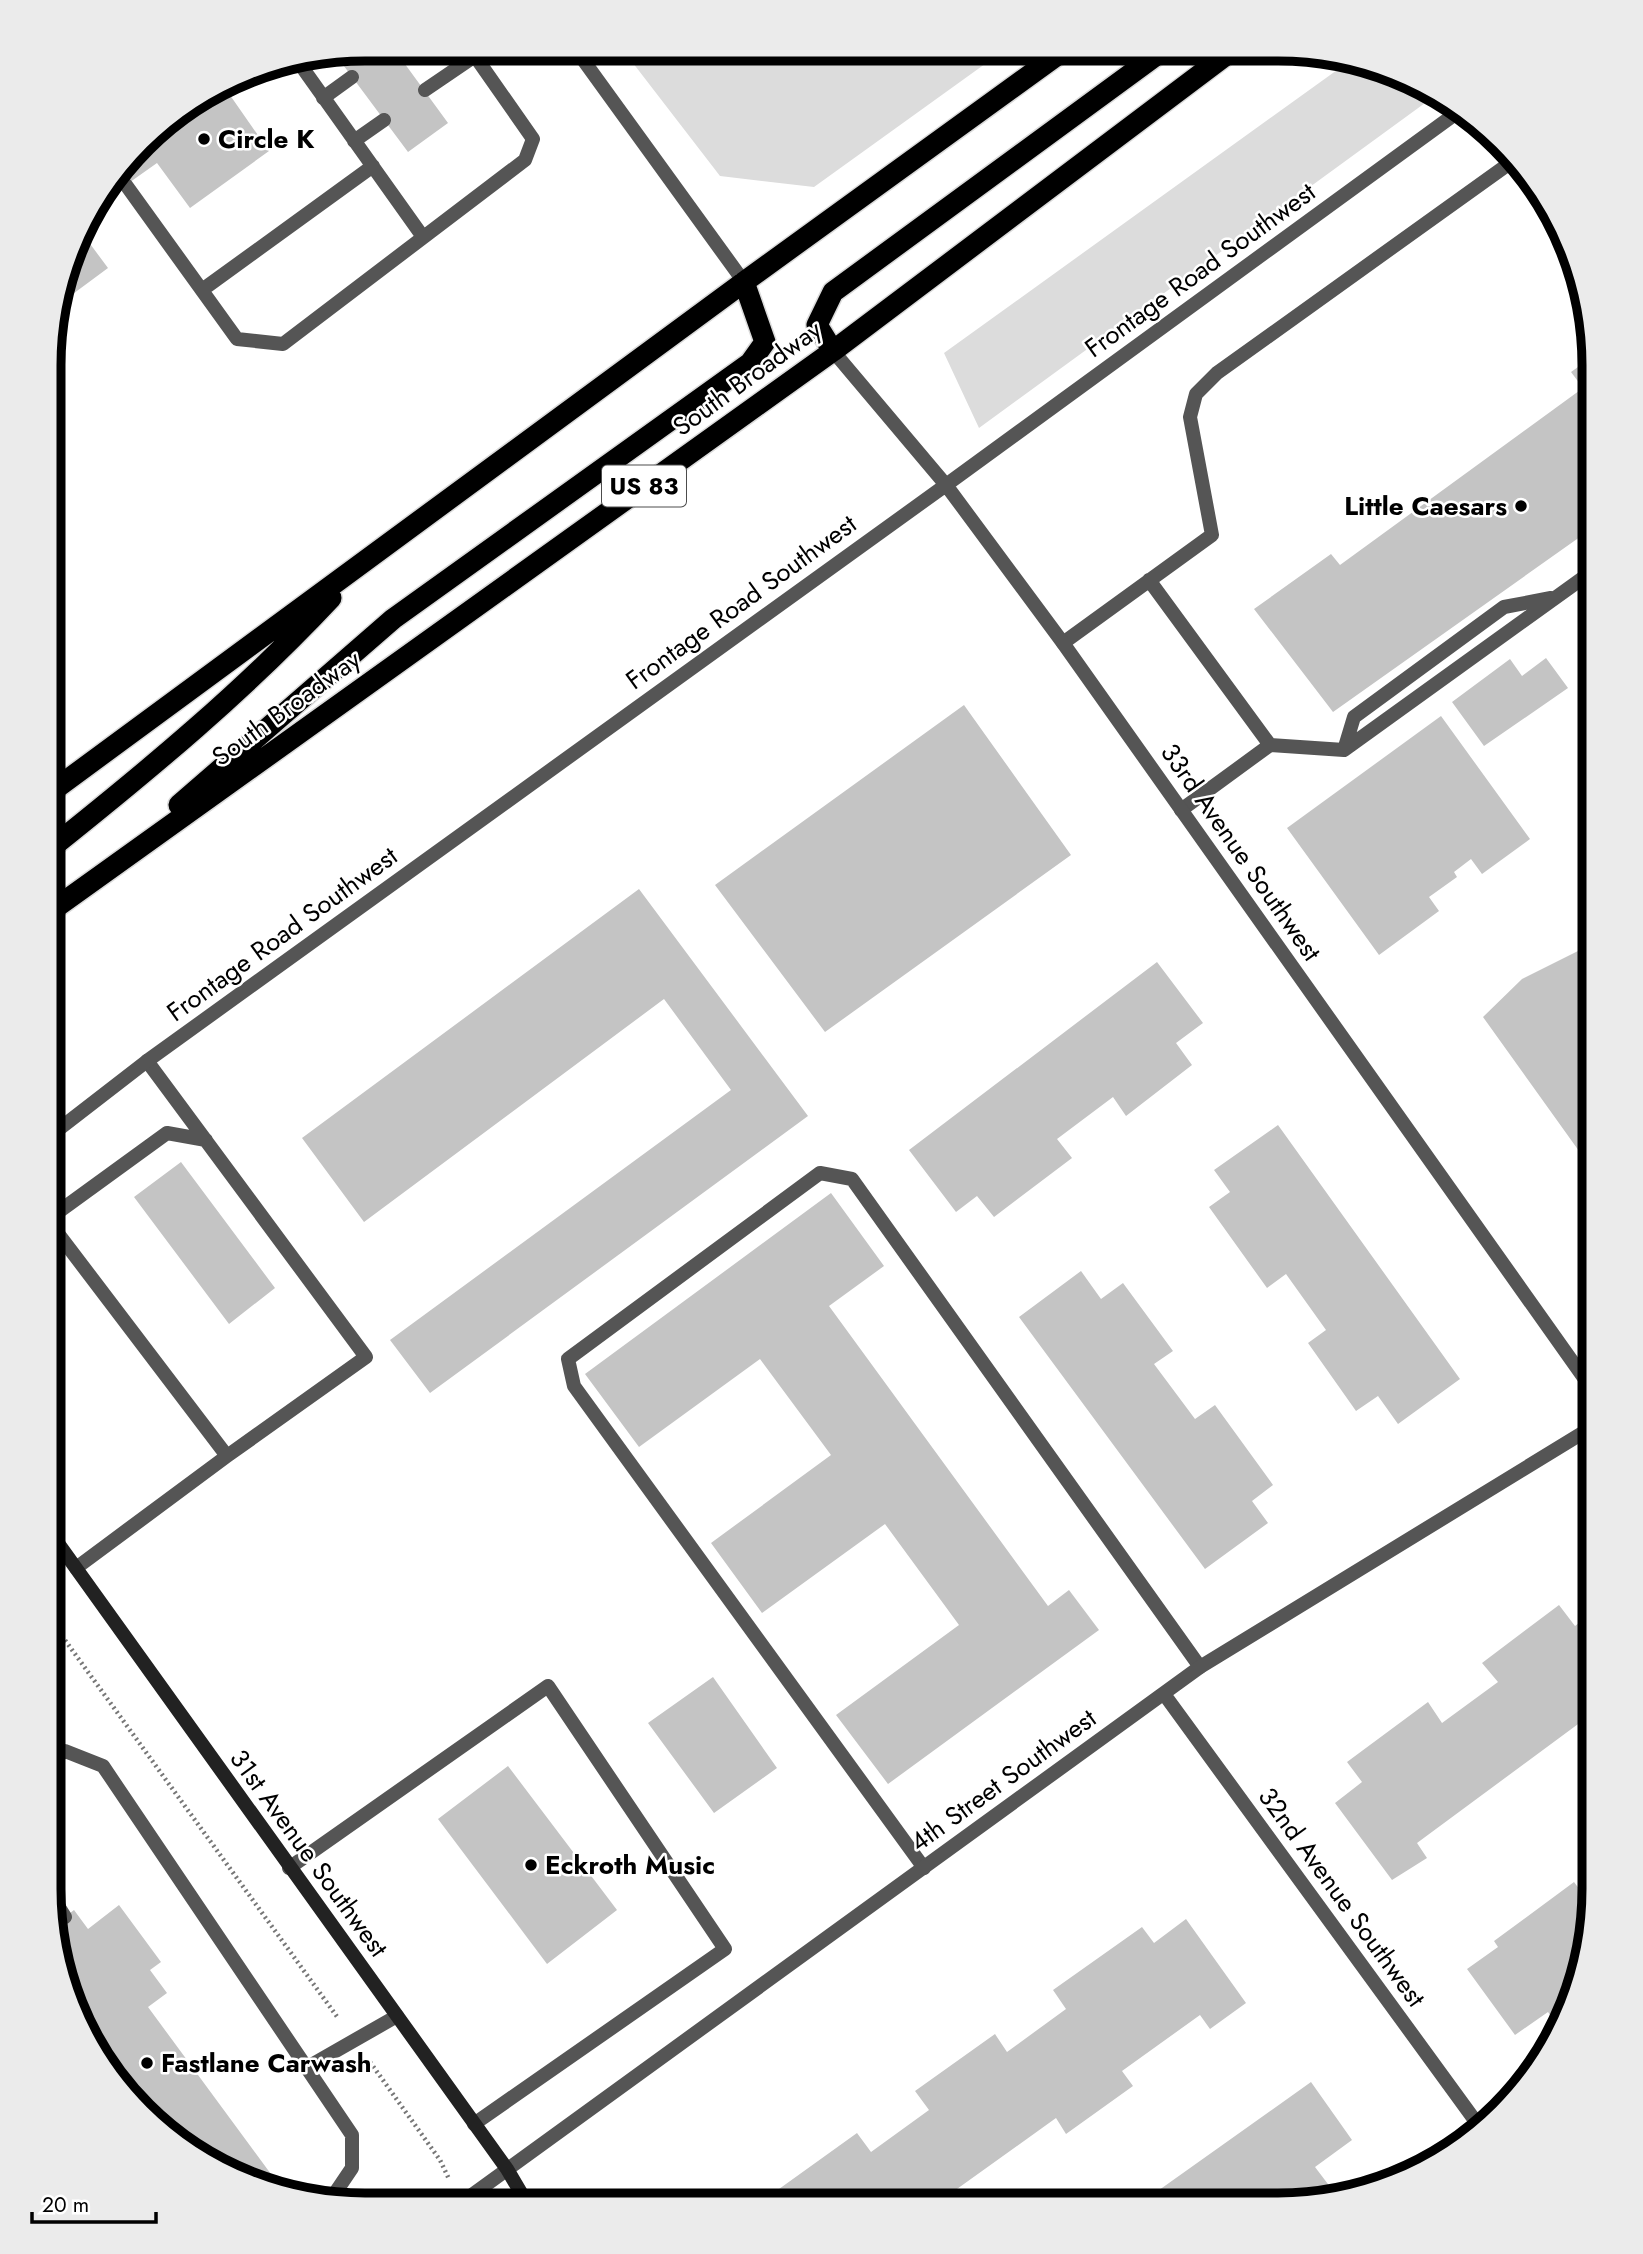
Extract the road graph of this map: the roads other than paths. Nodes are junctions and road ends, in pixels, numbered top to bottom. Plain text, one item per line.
1 (463, 61) edge
2 (479, 61) edge
3 (584, 61) edge
4 (1049, 61) edge
5 (1147, 61) edge
6 (1211, 61) edge
7 (1216, 61) edge
8 (302, 68) edge
9 (1197, 75) junction
10 (352, 77) dead end
11 (425, 90) dead end
12 (323, 98) junction
13 (1452, 116) edge
14 (384, 120) dead end
15 (354, 141) junction
16 (373, 166) junction
17 (1506, 166) edge
18 (126, 185) dead end
19 (423, 237) junction
20 (744, 282) junction
21 (202, 290) junction
22 (832, 351) junction
23 (946, 485) junction
24 (366, 561) junction
25 (1582, 579) edge
26 (1149, 580) junction
27 (1556, 598) junction
28 (1063, 643) junction
29 (1270, 745) junction
30 (1344, 750) junction
31 (61, 785) edge
32 (1181, 810) junction
33 (61, 840) edge
34 (85, 887) junction
35 (61, 904) edge
36 (147, 1061) junction
37 (61, 1127) edge
38 (206, 1140) junction
39 (61, 1213) edge
40 (61, 1236) edge
41 (1582, 1375) edge
42 (1582, 1433) edge
43 (227, 1456) junction
44 (61, 1547) edge
45 (76, 1568) junction
46 (1200, 1667) junction
47 (1164, 1694) junction
48 (61, 1754) edge
49 (289, 1868) junction
50 (924, 1868) junction
51 (62, 1913) edge
52 (65, 1917) dead end
53 (397, 2016) junction
54 (306, 2068) junction
55 (1474, 2120) edge
56 (474, 2124) junction
57 (507, 2169) junction
58 (336, 2191) edge
59 (475, 2193) edge
60 (521, 2193) edge

1 - 11 street
2 - 19 street
3 - 20 street
4 - 20 highway
5 - 22 highway
6 - 9 highway
7 - 9 highway, South Broadway / US 83
8 - 12 street
9 - 22 highway, South Broadway / US 83
10 - 12 street
12 - 15 street
13 - 23 street, Frontage Road Southwest
14 - 15 street
15 - 16 street
16 - 19 street
16 - 21 street
17 - 26 street
18 - 21 street
19 - 21 street
20 - 24 highway
20 - 34 highway
22 - 23 street, 33rd Avenue Southwest
22 - 34 highway, South Broadway / US 83
23 - 28 street, 33rd Avenue Southwest
23 - 36 street, Frontage Road Southwest
24 - 31 highway
24 - 33 highway
25 - 27 street
26 - 28 street
26 - 29 street
27 - 30 street
27 - 30 street
28 - 32 street, 33rd Avenue Southwest
29 - 30 street
29 - 32 street
32 - 41 street, 33rd Avenue Southwest
34 - 35 highway, South Broadway / US 83
36 - 37 street, Frontage Road Southwest
36 - 38 street
38 - 39 street
38 - 43 street
40 - 43 street
42 - 46 street, 4th Street Southwest
43 - 45 street
44 - 45 street, 31st Avenue Southwest
45 - 49 street, 31st Avenue Southwest
46 - 47 street, 4th Street Southwest
46 - 50 street
47 - 50 street, 4th Street Southwest
47 - 55 street, 32nd Avenue Southwest
48 - 54 street
49 - 53 street, 31st Avenue Southwest
49 - 56 street
50 - 57 street, 4th Street Southwest
51 - 52 street
53 - 54 street
53 - 56 street, 31st Avenue Southwest
54 - 58 street
56 - 57 street, 31st Avenue Southwest
57 - 59 street, 4th Street Southwest
57 - 60 street, 31st Avenue Southwest

